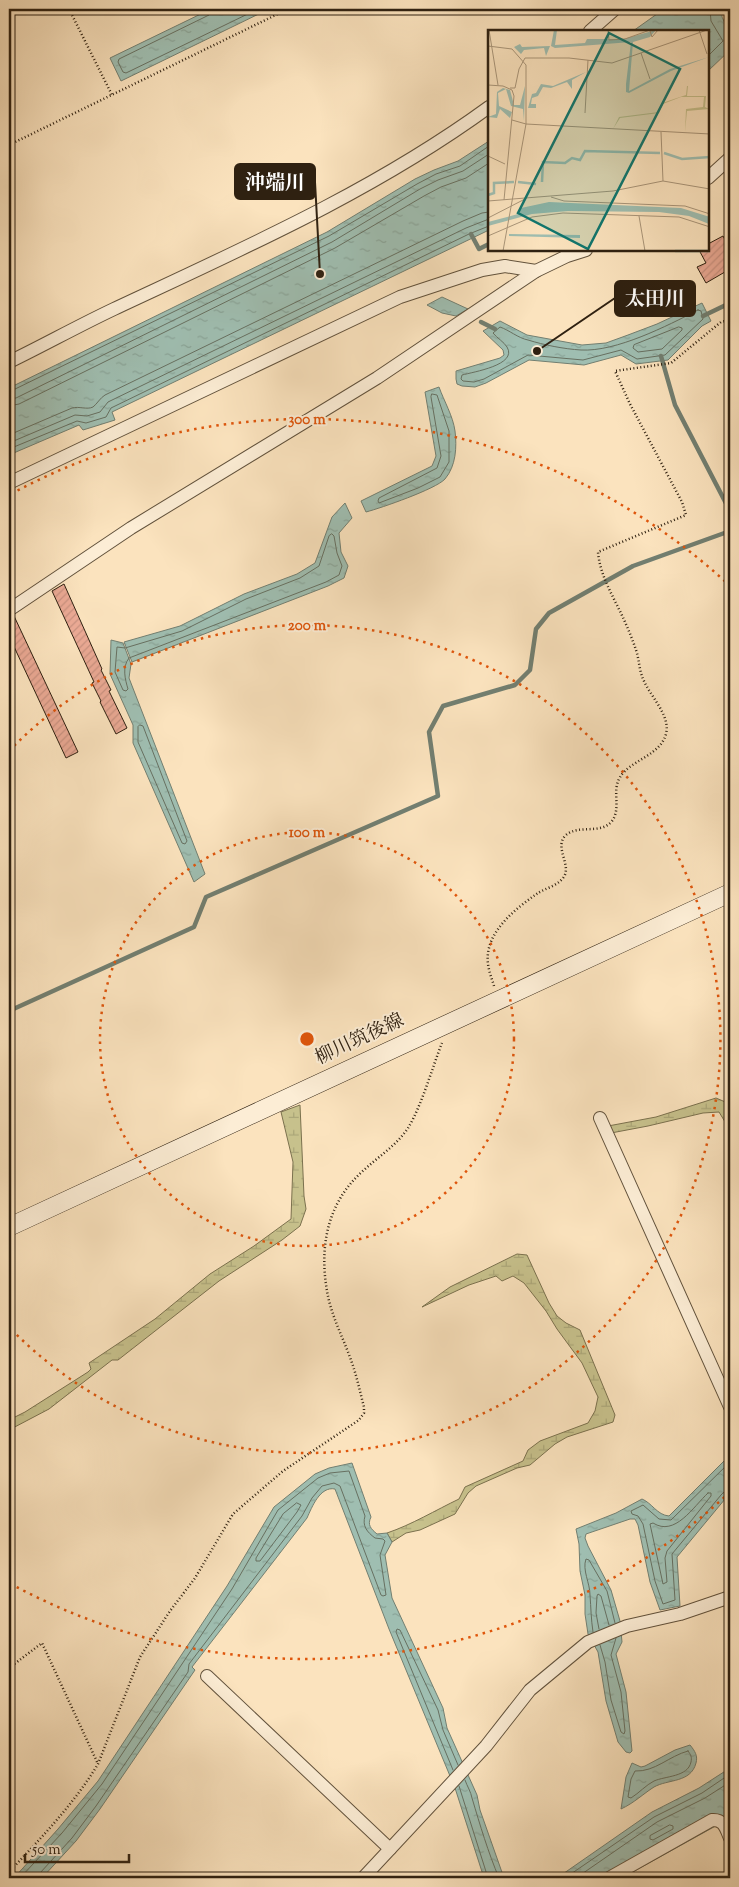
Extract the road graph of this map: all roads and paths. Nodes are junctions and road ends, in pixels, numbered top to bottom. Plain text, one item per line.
1 (69, 9) edge
2 (288, 9) edge
3 (614, 9) edge
4 (591, 30) edge
5 (112, 95) junction
6 (488, 108) edge
7 (9, 145) edge
8 (729, 158) edge
9 (709, 177) edge
10 (583, 251) edge
11 (536, 271) junction
12 (730, 320) edge
13 (9, 362) edge
14 (9, 483) edge
15 (9, 610) edge
16 (730, 893) edge
17 (498, 1000) junction
18 (449, 1023) junction
19 (600, 1118) dead end
20 (9, 1227) edge
21 (730, 1407) edge
22 (730, 1596) edge
23 (9, 1668) edge
24 (206, 1676) dead end
25 (98, 1764) junction
26 (730, 1838) edge
27 (390, 1850) junction
28 (9, 1872) edge
29 (363, 1878) edge
30 (609, 1878) edge

1 - 5 path
2 - 5 path
3 - 4 street
5 - 7 path
6 - 13 street
8 - 9 street
10 - 11 street
11 - 14 street
11 - 15 street
12 - 17 path
16 - 17 main road, 柳川筑後線
17 - 18 main road, 柳川筑後線
18 - 20 main road, 柳川筑後線
18 - 25 path
19 - 21 street
22 - 27 street
23 - 25 path
24 - 27 street
25 - 28 path
26 - 30 street
27 - 29 street

